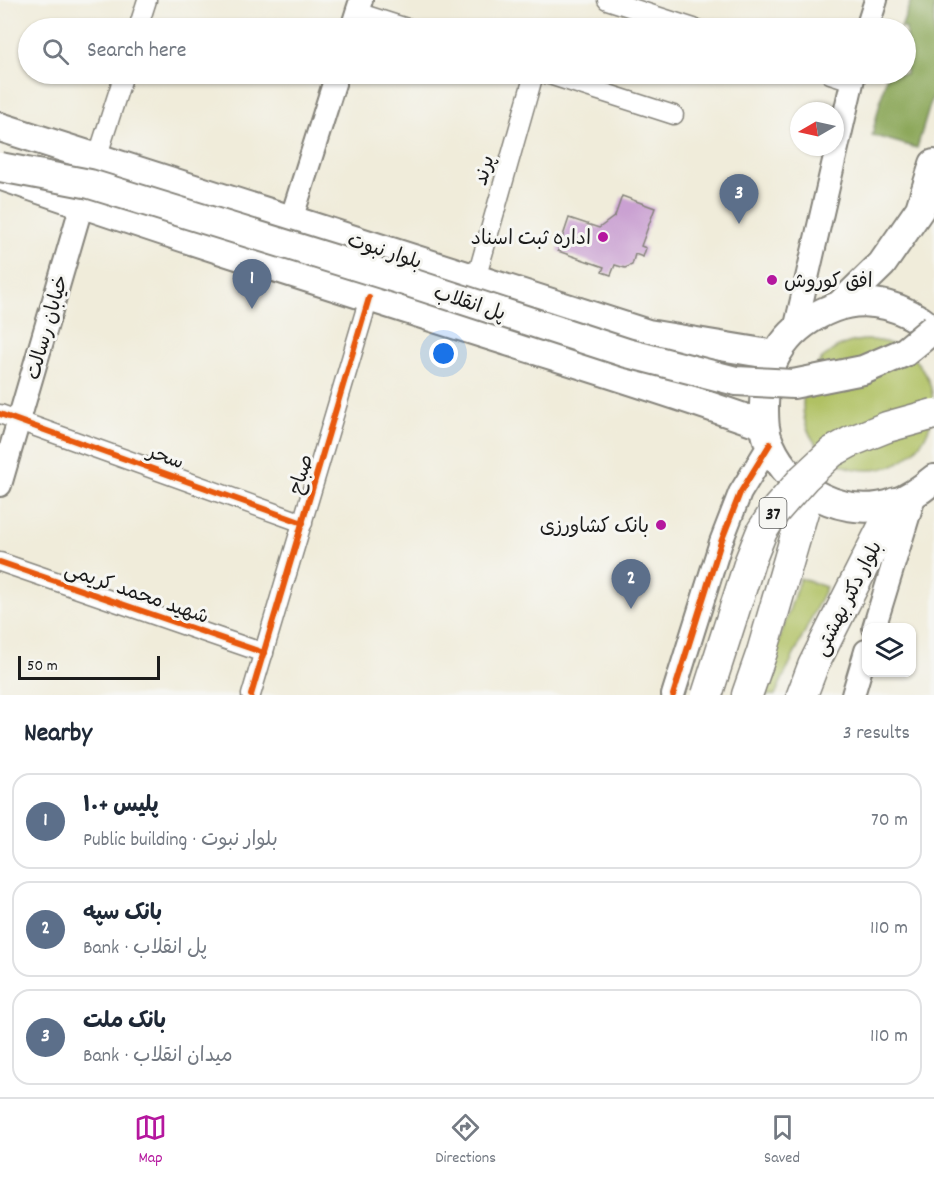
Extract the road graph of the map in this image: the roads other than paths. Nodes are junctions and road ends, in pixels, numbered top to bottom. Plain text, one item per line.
1 (147, 0) edge
2 (607, 0) edge
3 (876, 0) edge
4 (356, 14) edge
5 (141, 18) edge
6 (371, 18) edge
7 (663, 18) edge
8 (870, 18) edge
9 (121, 84) edge
10 (334, 84) edge
11 (531, 84) edge
12 (577, 84) edge
13 (851, 84) edge
14 (674, 115) dead end
15 (0, 127) edge
16 (97, 158) junction
17 (934, 164) edge
18 (0, 167) edge
19 (0, 175) edge
20 (82, 204) junction
21 (291, 220) junction
22 (476, 279) junction
23 (369, 298) junction
24 (840, 305) junction
25 (795, 330) junction
26 (934, 330) edge
27 (775, 355) junction
28 (934, 414) edge
29 (9, 417) edge
30 (767, 435) junction
31 (0, 484) edge
32 (808, 491) junction
33 (915, 492) edge
34 (303, 523) junction
35 (0, 561) edge
36 (875, 623) edge
37 (264, 653) junction
38 (862, 667) edge
39 (251, 695) edge
40 (673, 695) edge
41 (707, 695) edge
42 (747, 695) edge
43 (802, 695) edge
44 (853, 695) edge

1 - 5 street
2 - 7 street
3 - 8 street
4 - 6 street
9 - 16 street
10 - 21 street
11 - 22 street, پرند
12 - 14 street
13 - 25 street
15 - 16 main road, بلوار نبوت
16 - 21 main road, بلوار نبوت
17 - 24 main road
18 - 26 main road, پل انقلاب, bridge
19 - 20 main road
20 - 23 main road
20 - 29 street, خیابان رسالت
21 - 22 main road, بلوار نبوت
22 - 27 main road, بلوار نبوت
23 - 30 main road
23 - 34 street, صباح
24 - 25 main road
24 - 26 main road
25 - 27 main road
27 - 30 main road
28 - 41 highway, 37, bridge
29 - 31 street, خیابان رسالت
29 - 34 street, سحر
30 - 32 main road, 37
30 - 40 street
32 - 33 main road, 37
32 - 42 highway, 37
33 - 36 street
33 - 43 highway, بلوار دکتر بهشتی
34 - 37 street, صباح
35 - 37 street, شهید محمد کریمی
37 - 39 street, صباح
38 - 44 street

